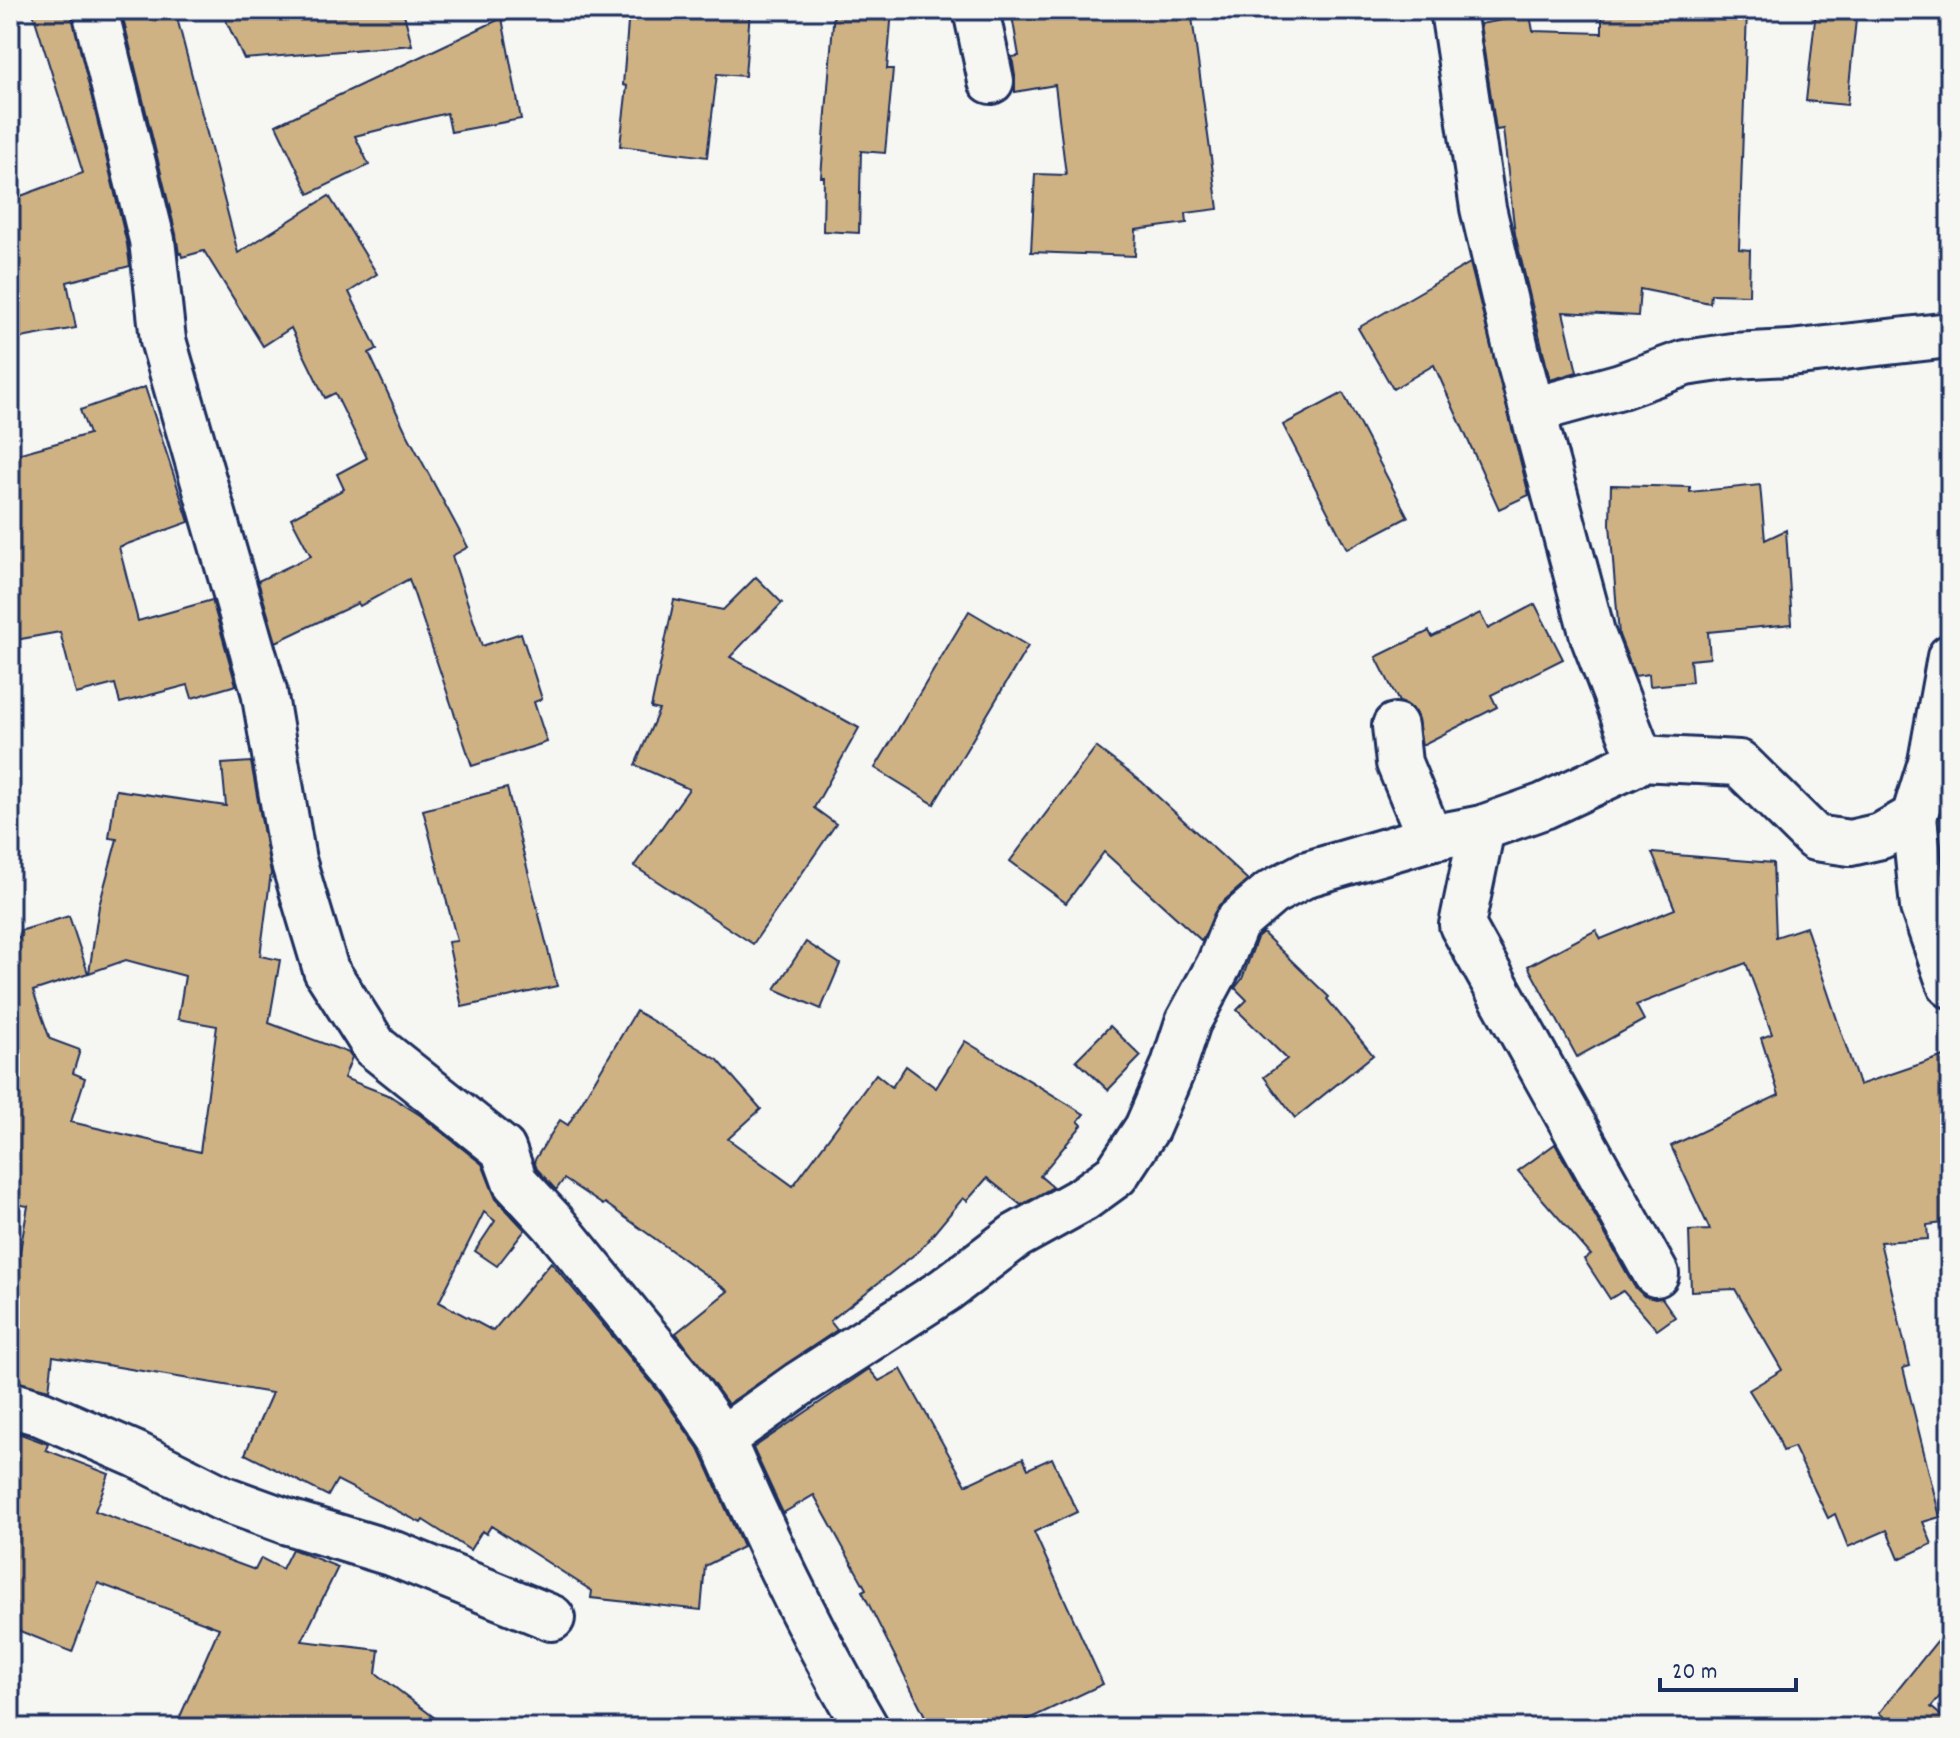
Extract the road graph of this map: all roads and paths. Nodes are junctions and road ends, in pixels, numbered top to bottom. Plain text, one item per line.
1 (95, 10) edge
2 (976, 10) edge
3 (1453, 10) edge
4 (991, 81) dead end
5 (1950, 335) edge
6 (1534, 410) junction
7 (1950, 657) edge
8 (1395, 726) dead end
9 (1640, 758) junction
10 (1914, 817) junction
11 (1482, 828) junction
12 (1430, 838) junction
13 (1950, 985) edge
14 (1656, 1274) dead end
15 (10, 1404) edge
16 (722, 1439) junction
17 (552, 1618) dead end
18 (866, 1728) edge

1 - 16 street
2 - 4 street
3 - 6 street
5 - 6 street
6 - 9 street
7 - 10 street
8 - 12 street
9 - 10 street
9 - 11 street
10 - 13 street
11 - 12 street
11 - 14 street
12 - 16 street
15 - 17 street
16 - 18 street

